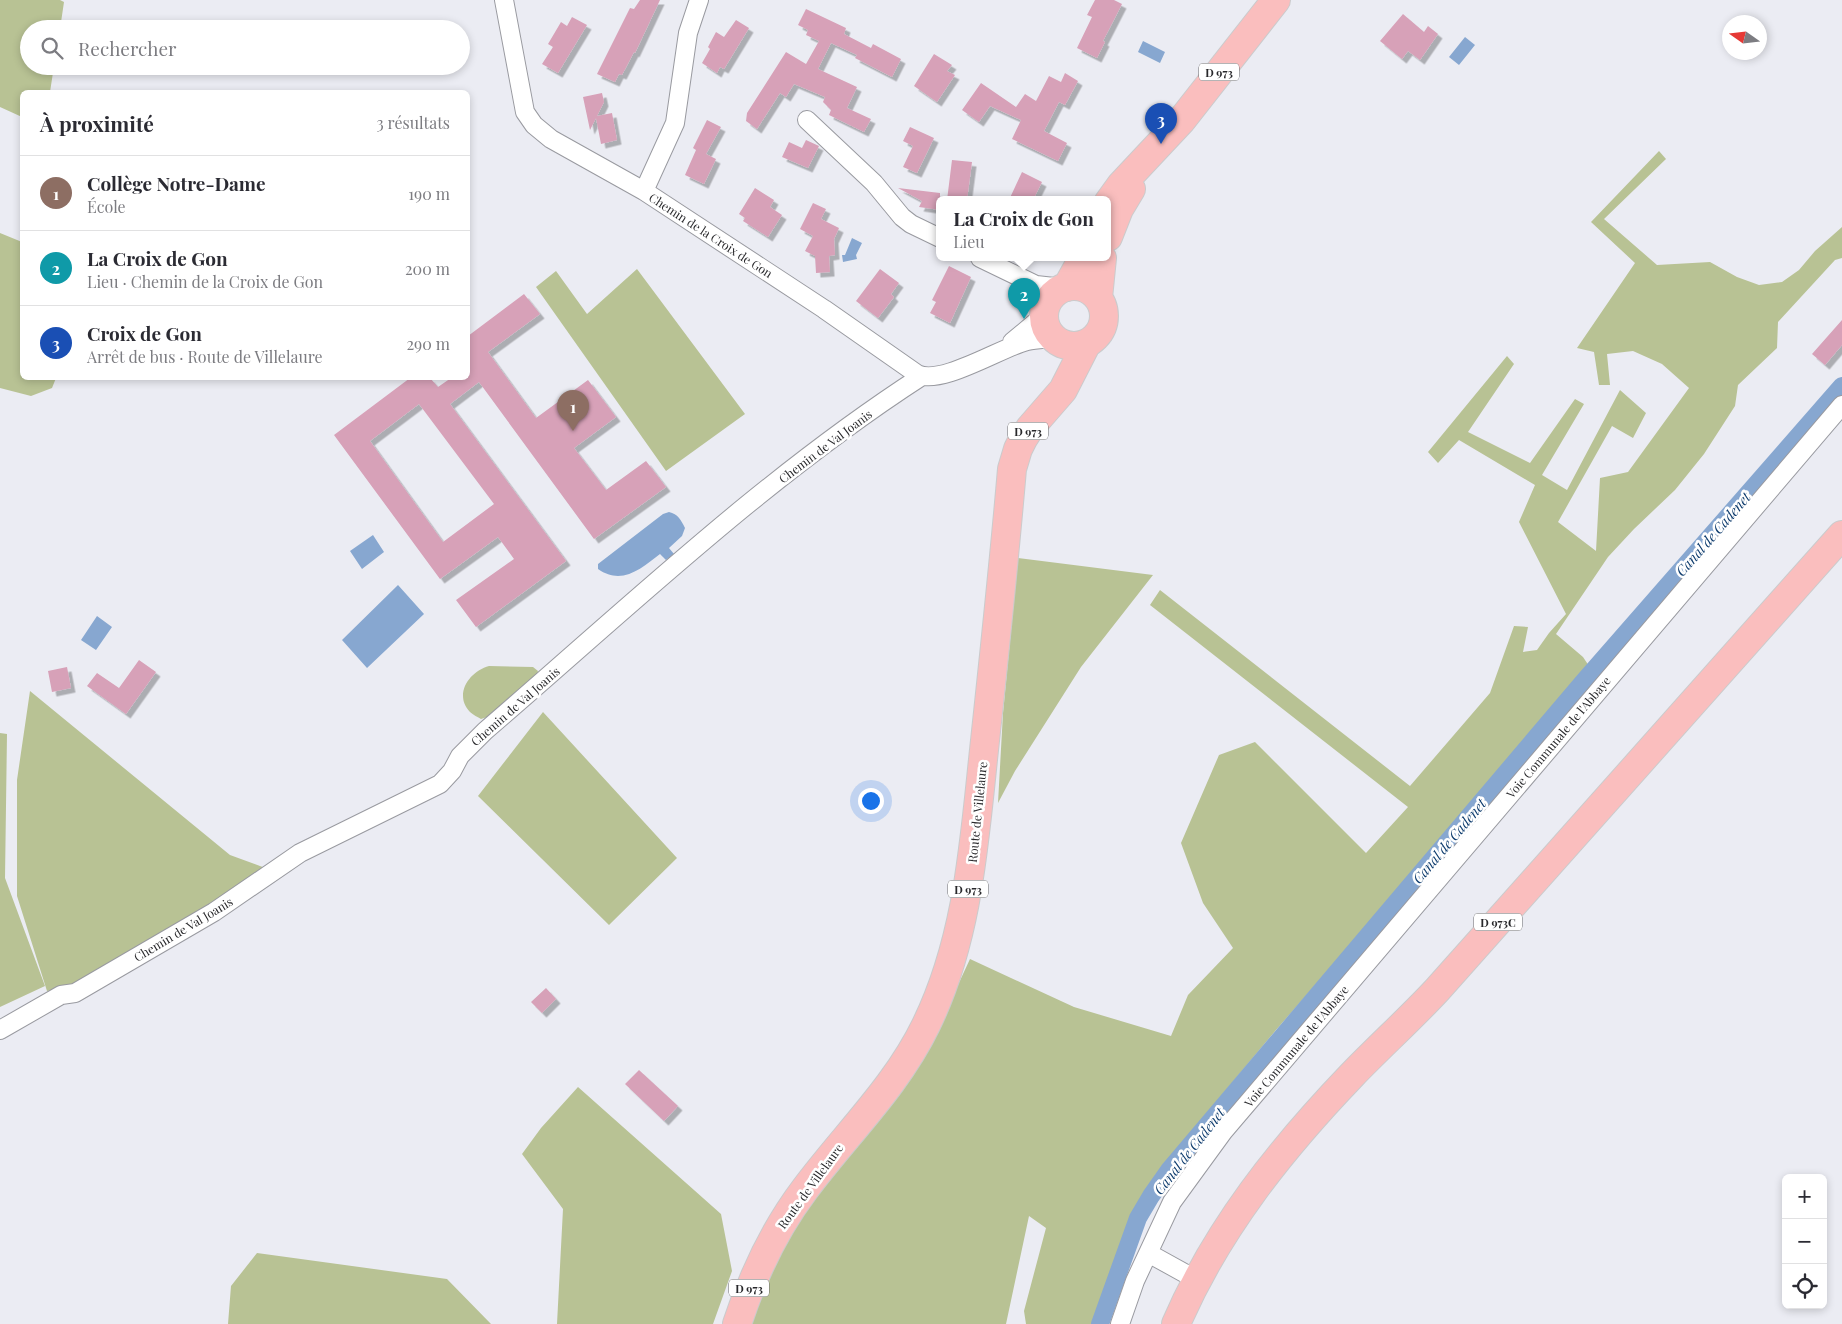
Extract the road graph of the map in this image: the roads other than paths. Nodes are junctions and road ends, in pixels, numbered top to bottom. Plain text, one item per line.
1 (504, 0) edge
2 (699, 0) edge
3 (1276, 0) edge
4 (807, 120) dead end
5 (1160, 144) junction
6 (644, 191) junction
7 (1111, 199) edge
8 (1111, 230) edge
9 (936, 236) edge
10 (986, 261) edge
11 (1080, 261) edge
12 (1102, 261) edge
13 (1051, 296) junction
14 (1098, 298) junction
15 (1054, 338) junction
16 (1087, 343) junction
17 (1001, 350) junction
18 (922, 376) junction
19 (1054, 399) junction
20 (1842, 405) edge
21 (1842, 535) edge
22 (0, 1030) edge
23 (1148, 1253) junction
24 (1197, 1280) junction
25 (736, 1324) edge
26 (1120, 1324) edge
27 (1176, 1324) edge

1 - 6 street, Chemin de la Croix de Gon
2 - 6 street
3 - 5 main road, D 973
4 - 9 street
5 - 7 main road, D 973
5 - 8 main road, D 973
6 - 18 street, Chemin de la Croix de Gon
10 - 13 street
11 - 13 main road
12 - 14 main road
13 - 14 main road
13 - 15 main road
13 - 17 street
14 - 16 main road
15 - 16 main road
15 - 17 street
15 - 19 main road, Route de Villelaure / D 973
16 - 19 main road, Route de Villelaure / D 973
17 - 18 street
18 - 22 street, Chemin de Val Joanis
19 - 25 main road, Route de Villelaure / D 973
20 - 23 street, Voie Communale de l'Abbaye
21 - 24 main road, D 973C
23 - 24 street
23 - 26 street, Voie Communale de l'Abbaye
24 - 27 main road, D 973C

